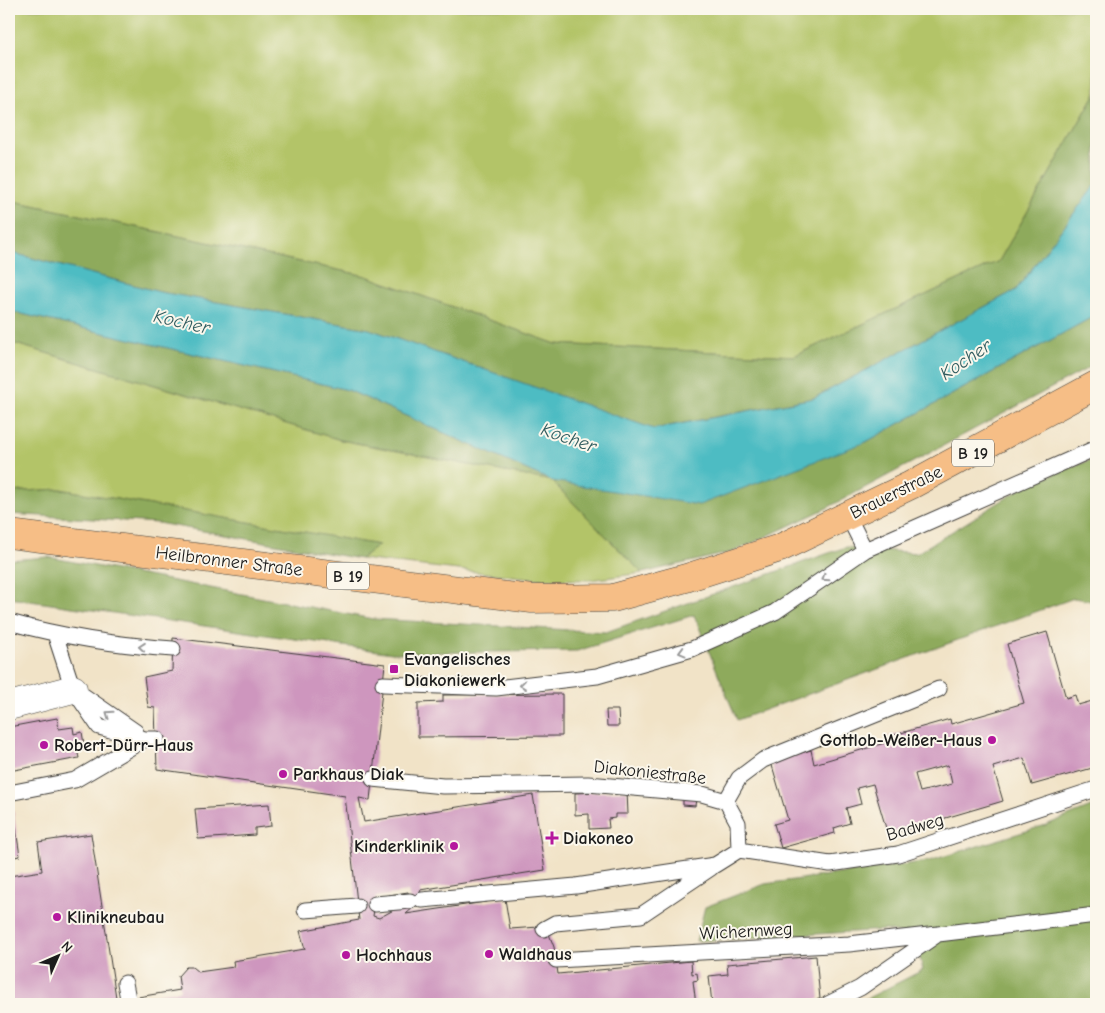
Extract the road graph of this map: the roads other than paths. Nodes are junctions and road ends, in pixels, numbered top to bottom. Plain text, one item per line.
1 (1096, 385) edge
2 (1096, 448) edge
3 (848, 516) junction
4 (9, 534) edge
5 (865, 550) junction
6 (686, 578) joint
7 (9, 622) edge
8 (55, 634) junction
9 (173, 650) dead end
10 (383, 684) dead end
11 (73, 689) junction
12 (939, 689) dead end
13 (9, 706) edge
14 (373, 779) dead end
15 (1096, 789) edge
16 (9, 793) edge
17 (726, 800) junction
18 (739, 850) junction
19 (715, 866) junction
20 (375, 904) dead end
21 (357, 906) dead end
22 (305, 910) dead end
23 (1096, 915) edge
24 (544, 929) dead end
25 (938, 934) junction
26 (556, 960) dead end
27 (125, 983) dead end
28 (129, 1004) edge
29 (828, 1004) edge

1 - 3 main road, Brauerstraße / B 19
2 - 5 lane
3 - 5 lane
3 - 6 main road, Brauerstraße / B 19
4 - 6 main road, Heilbronner Straße / B 19
5 -> 10 lane
7 - 8 lane
9 -> 8 lane
8 - 11 lane
11 - 13 street
11 - 16 lane
12 - 17 lane
14 - 17 lane, Diakoniestraße
15 - 18 lane, Badweg
17 - 18 lane, Diakoniestraße
18 - 19 lane
19 - 20 lane
19 - 24 lane
21 - 22 lane
23 - 25 lane, Wichernweg
25 - 26 lane, Wichernweg
25 - 29 lane, Wichernweg
27 - 28 lane

